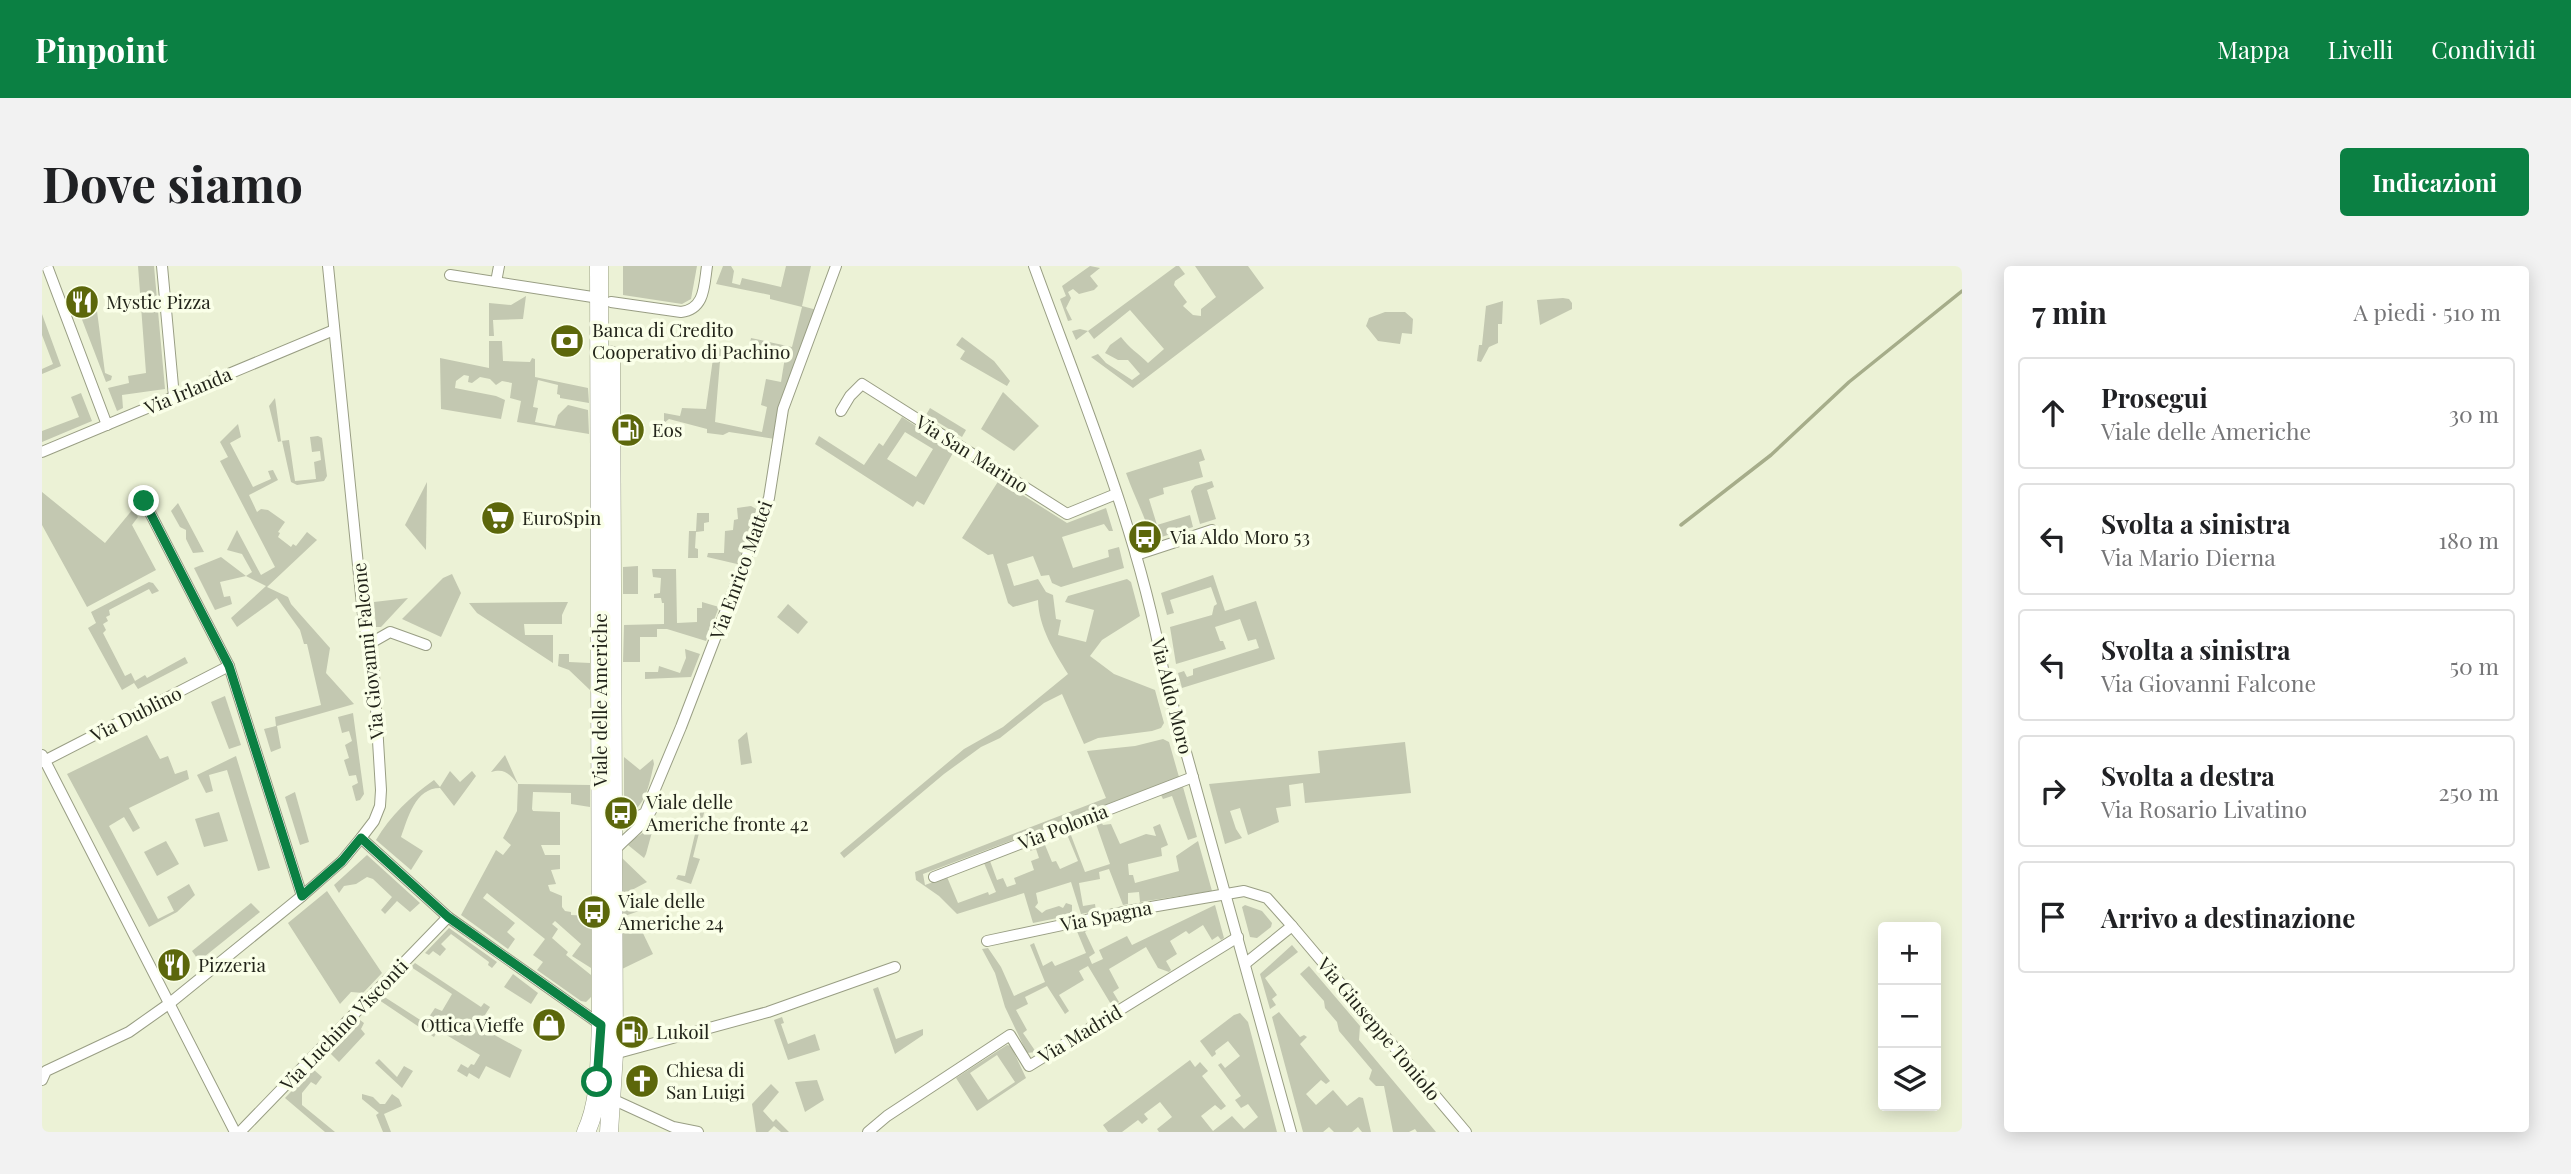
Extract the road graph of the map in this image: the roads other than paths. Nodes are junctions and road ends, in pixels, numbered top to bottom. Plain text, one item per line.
1 (47, 266) edge
2 (162, 266) edge
3 (328, 266) edge
4 (499, 266) edge
5 (599, 266) edge
6 (611, 266) edge
7 (707, 266) edge
8 (836, 266) edge
9 (1034, 266) edge
10 (450, 275) dead end
11 (496, 282) junction
12 (605, 300) junction
13 (334, 330) junction
14 (174, 397) junction
15 (841, 411) dead end
16 (107, 425) junction
17 (42, 452) edge
18 (1116, 494) junction
19 (144, 501) dead end
20 (1212, 530) dead end
21 (1136, 555) junction
22 (369, 644) junction
23 (426, 645) dead end
24 (229, 666) junction
25 (43, 759) edge
26 (1193, 777) junction
27 (654, 790) junction
28 (612, 818) junction
29 (361, 838) junction
30 (612, 853) junction
31 (934, 877) dead end
32 (1225, 894) junction
33 (302, 896) junction
34 (448, 917) junction
35 (1292, 926) junction
36 (1238, 937) junction
37 (987, 941) dead end
38 (1246, 963) junction
39 (895, 967) dead end
40 (170, 1003) junction
41 (601, 1025) junction
42 (614, 1054) junction
43 (42, 1080) edge
44 (612, 1099) junction
45 (234, 1132) edge
46 (240, 1132) edge
47 (586, 1132) edge
48 (609, 1132) edge
49 (698, 1132) edge
50 (868, 1132) edge
51 (1292, 1132) edge
52 (1466, 1132) edge

1 - 16 street
2 - 14 street
3 - 13 street, Via Giovanni Falcone
4 - 11 street
5 - 12 main road, Viale delle Americhe
6 - 12 main road, Viale delle Americhe
7 - 12 street
8 - 27 street, Via Enrico Mattei
9 - 18 street, Via Aldo Moro
10 - 11 street
11 - 12 street
12 - 28 main road, Viale delle Americhe
12 - 41 main road, Viale delle Americhe
13 - 14 street, Via Irlanda
13 - 22 street, Via Giovanni Falcone
14 - 16 street, Via Irlanda
15 - 18 street, Via San Marino
16 - 17 street, Via Irlanda
18 - 21 street, Via Aldo Moro
19 - 24 street
20 - 21 street
21 - 26 street, Via Aldo Moro
22 - 23 street
22 - 29 street, Via Giovanni Falcone
24 - 25 street, Via Dublino
24 - 33 street
25 - 40 street
26 - 31 street, Via Polonia
26 - 32 street, Via Aldo Moro
27 - 28 street
27 - 30 street
28 - 30 main road, Viale delle Americhe
29 - 33 street, Via Giovanni Falcone
29 - 34 street
30 - 42 main road, Viale delle Americhe
32 - 35 street, Via Spagna
32 - 36 street, Via Aldo Moro
32 - 37 street, Via Spagna
33 - 40 street, Via Giovanni Falcone
34 - 41 street
34 - 46 street, Via Luchino Visconti
35 - 38 street
35 - 52 street, Via Giuseppe Toniolo
36 - 38 street, Via Aldo Moro
36 - 50 street, Via Madrid
38 - 51 street, Via Aldo Moro
39 - 42 street
40 - 43 street, Via Giovanni Falcone
40 - 45 street
41 - 47 main road, Viale delle Americhe
42 - 44 main road, Viale delle Americhe
44 - 48 main road, Viale delle Americhe
44 - 49 street

